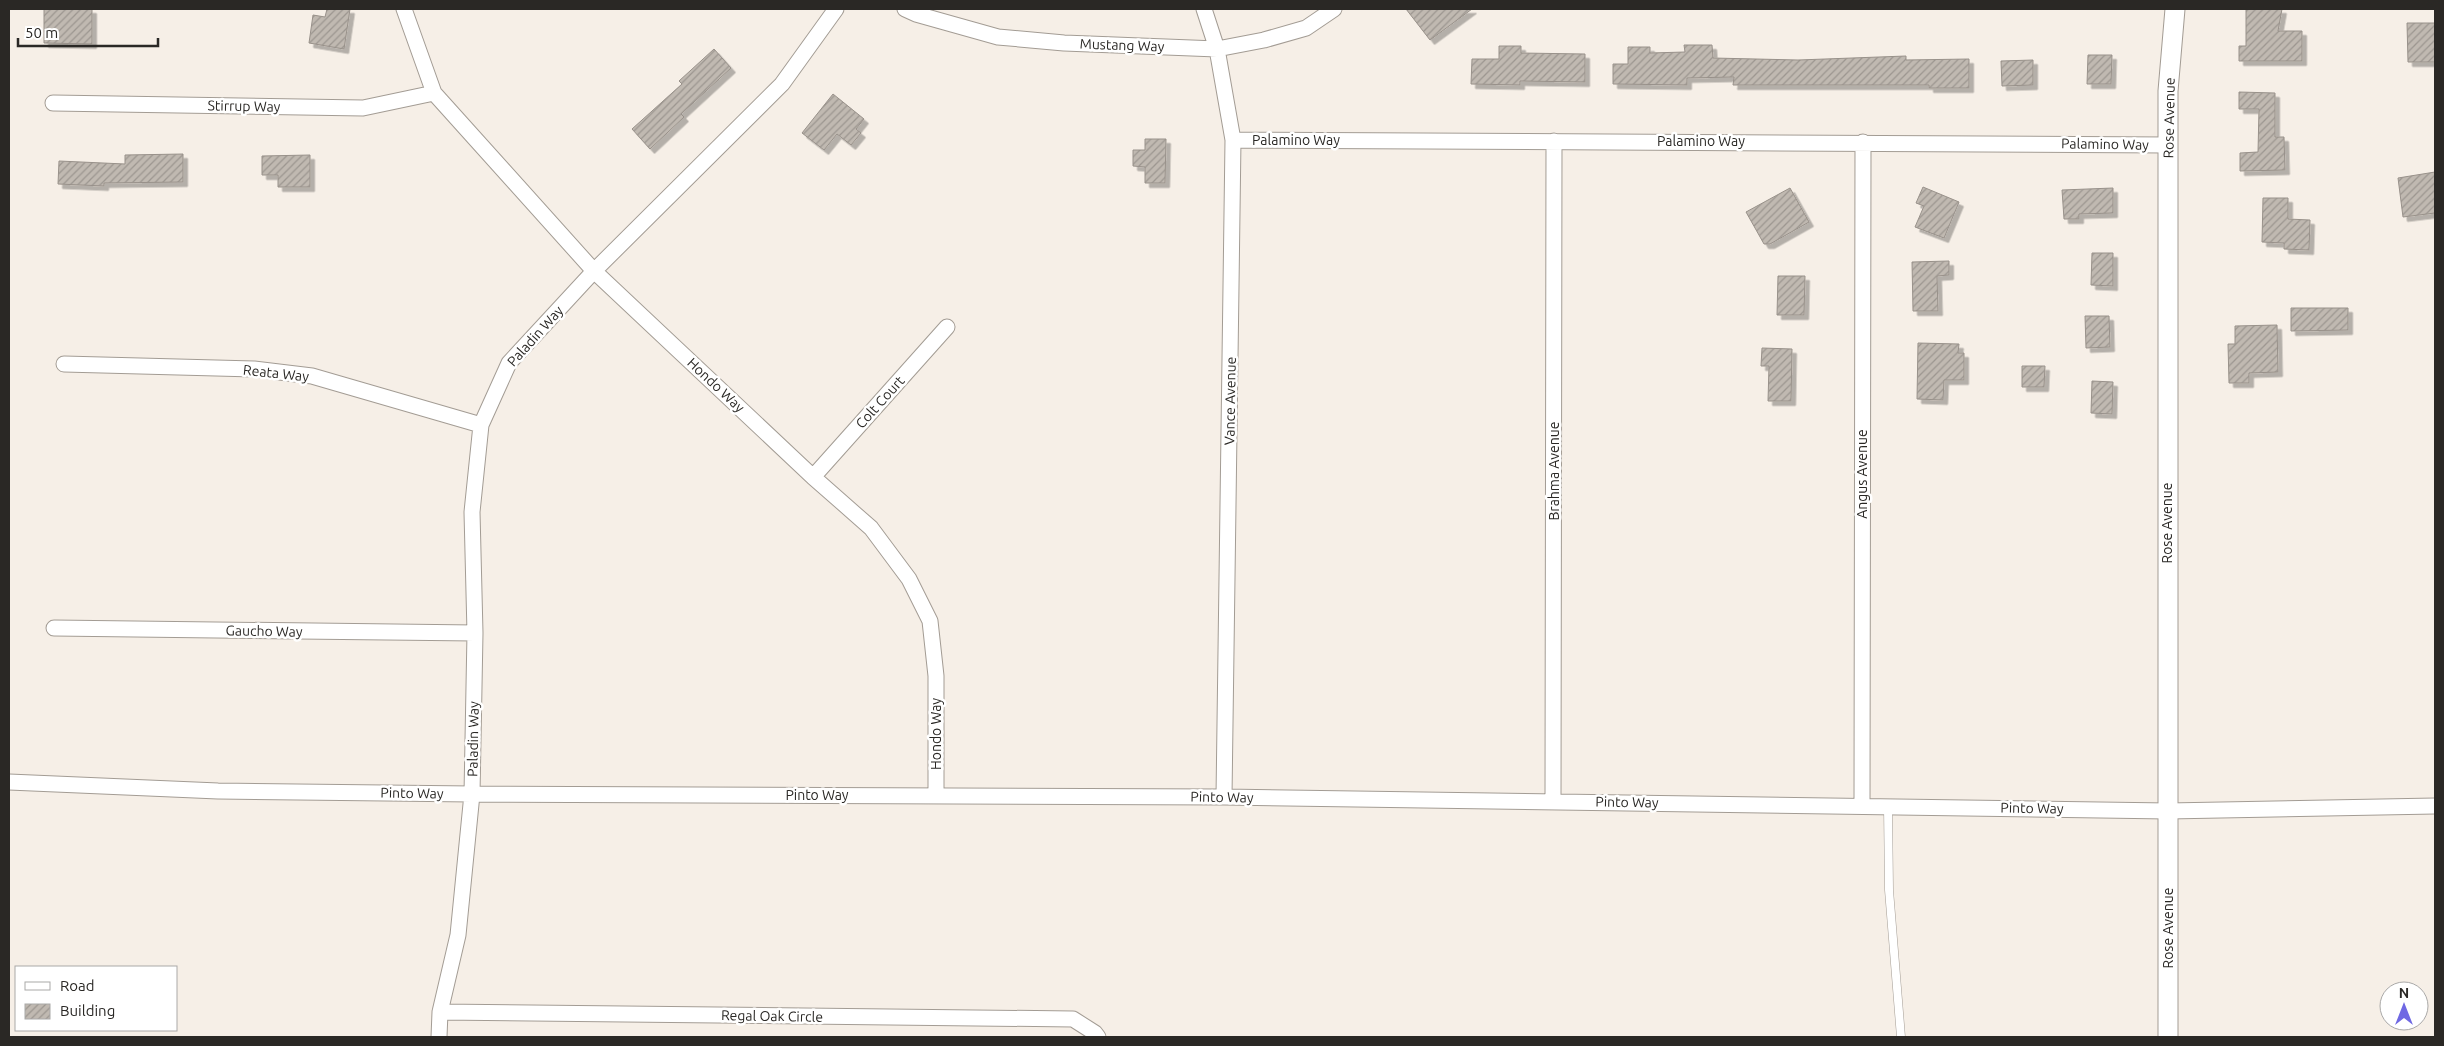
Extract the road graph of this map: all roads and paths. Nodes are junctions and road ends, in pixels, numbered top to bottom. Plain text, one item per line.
1 (404, 9) edge
2 (836, 9) edge
3 (905, 9) edge
4 (1204, 9) edge
5 (1334, 9) edge
6 (2175, 9) edge
7 (1217, 49) junction
8 (434, 93) junction
9 (53, 103) dead end
10 (1233, 140) junction
11 (1554, 141) junction
12 (1863, 142) junction
13 (2168, 145) junction
14 (594, 271) junction
15 (947, 327) dead end
16 (64, 364) dead end
17 (481, 425) junction
18 (813, 477) junction
19 (54, 628) dead end
20 (475, 633) junction
21 (9, 782) edge
22 (472, 794) junction
23 (936, 795) junction
24 (1224, 797) junction
25 (1553, 801) junction
26 (1862, 806) junction
27 (1888, 806) junction
28 (2435, 806) edge
29 (2168, 811) junction
30 (440, 1012) junction
31 (439, 1037) edge
32 (1098, 1037) edge
33 (1901, 1037) edge
34 (2168, 1037) edge

1 - 8 street, Hondo Way
2 - 14 street, Paladin Way
3 - 7 street, Mustang Way
4 - 7 street, Vance Avenue
5 - 7 street, Mustang Way
6 - 13 street, Rose Avenue
7 - 10 street, Vance Avenue
8 - 9 street, Stirrup Way
8 - 14 street, Hondo Way
10 - 11 street, Palamino Way
10 - 24 street, Vance Avenue
11 - 12 street, Palamino Way
11 - 25 street, Brahma Avenue
12 - 13 street, Palamino Way
12 - 26 street, Angus Avenue
13 - 29 street, Rose Avenue
14 - 17 street, Paladin Way
14 - 18 street, Hondo Way
15 - 18 street, Colt Court
16 - 17 street, Reata Way
17 - 20 street, Paladin Way
18 - 23 street, Hondo Way
19 - 20 street, Gaucho Way
20 - 22 street, Paladin Way
21 - 22 street, Pinto Way
22 - 23 street, Pinto Way
22 - 30 street
23 - 24 street, Pinto Way
24 - 25 street, Pinto Way
25 - 26 street, Pinto Way
26 - 27 street, Pinto Way
27 - 29 street, Pinto Way
27 - 33 lane
28 - 29 street, Pinto Way
29 - 34 street, Rose Avenue
30 - 31 street
30 - 32 street, Regal Oak Circle

